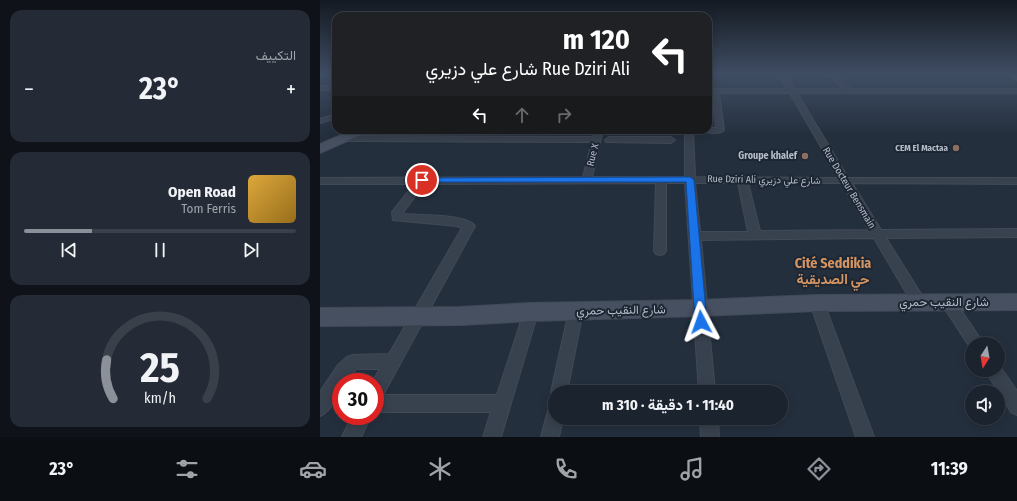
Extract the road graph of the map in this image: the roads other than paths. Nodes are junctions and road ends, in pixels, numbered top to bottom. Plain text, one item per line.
1 (794, 94) edge
2 (712, 95) edge
3 (332, 112) edge
4 (320, 116) edge
5 (332, 117) edge
6 (320, 121) edge
7 (712, 130) edge
8 (354, 134) edge
9 (598, 134) edge
10 (643, 134) edge
11 (689, 134) edge
12 (344, 138) junction
13 (596, 140) junction
14 (609, 140) dead end
15 (642, 140) junction
16 (671, 140) dead end
17 (320, 149) edge
18 (422, 180) junction
19 (586, 180) junction
20 (661, 180) junction
21 (690, 180) junction
22 (742, 180) junction
23 (320, 181) edge
24 (845, 181) junction
25 (1017, 181) edge
26 (1017, 233) edge
27 (877, 234) junction
28 (755, 235) junction
29 (695, 236) junction
30 (660, 251) dead end
31 (947, 301) junction
32 (919, 302) junction
33 (1017, 302) edge
34 (817, 303) junction
35 (700, 308) junction
36 (576, 311) junction
37 (531, 312) junction
38 (418, 316) junction
39 (320, 317) edge
40 (971, 337) edge
41 (393, 361) junction
42 (384, 377) edge
43 (998, 377) edge
44 (560, 385) edge
45 (706, 385) edge
46 (384, 403) edge
47 (503, 404) junction
48 (1017, 406) edge
49 (320, 407) edge
50 (357, 425) edge
51 (552, 425) edge
52 (709, 425) edge
53 (351, 437) edge
54 (492, 437) edge
55 (550, 437) edge
56 (710, 437) edge
57 (865, 437) edge

1 - 24 street, Rue Docteur Bensmain
2 - 7 street
3 - 4 street
5 - 6 street
8 - 12 main road
9 - 13 street, Rue X
10 - 15 street
11 - 21 street
12 - 13 street
12 - 17 main road
13 - 19 street, Rue X
14 - 15 street
15 - 16 street
18 - 19 street, Rue Dziri Ali شارع علي دزيري
18 - 23 street, Rue Dziri Ali شارع علي دزيري
18 - 38 street
19 - 20 street, Rue Dziri Ali شارع علي دزيري
20 - 21 street, Rue Dziri Ali شارع علي دزيري
20 - 30 street
21 - 22 street, Rue Dziri Ali شارع علي دزيري
21 - 29 street
22 - 24 street, Rue Dziri Ali شارع علي دزيري
22 - 28 street
24 - 25 street, Rue Dziri Ali شارع علي دزيري
24 - 27 street, Rue Docteur Bensmain
26 - 27 street
27 - 28 street
27 - 32 street, Rue Docteur Bensmain
28 - 29 street
29 - 35 street
31 - 32 main road, شارع النقيب حمري
31 - 33 main road, شارع النقيب حمري
31 - 40 street
32 - 34 main road, شارع النقيب حمري
34 - 35 main road, شارع النقيب حمري
34 - 57 street
35 - 36 main road, شارع النقيب حمري
35 - 45 street
36 - 37 main road, شارع النقيب حمري
36 - 44 street
37 - 38 main road, شارع النقيب حمري
37 - 47 street
38 - 39 main road, شارع النقيب حمري
38 - 41 street
41 - 42 street
41 - 49 street
43 - 48 street
46 - 47 street
47 - 54 street
50 - 53 street
51 - 55 street
52 - 56 street

